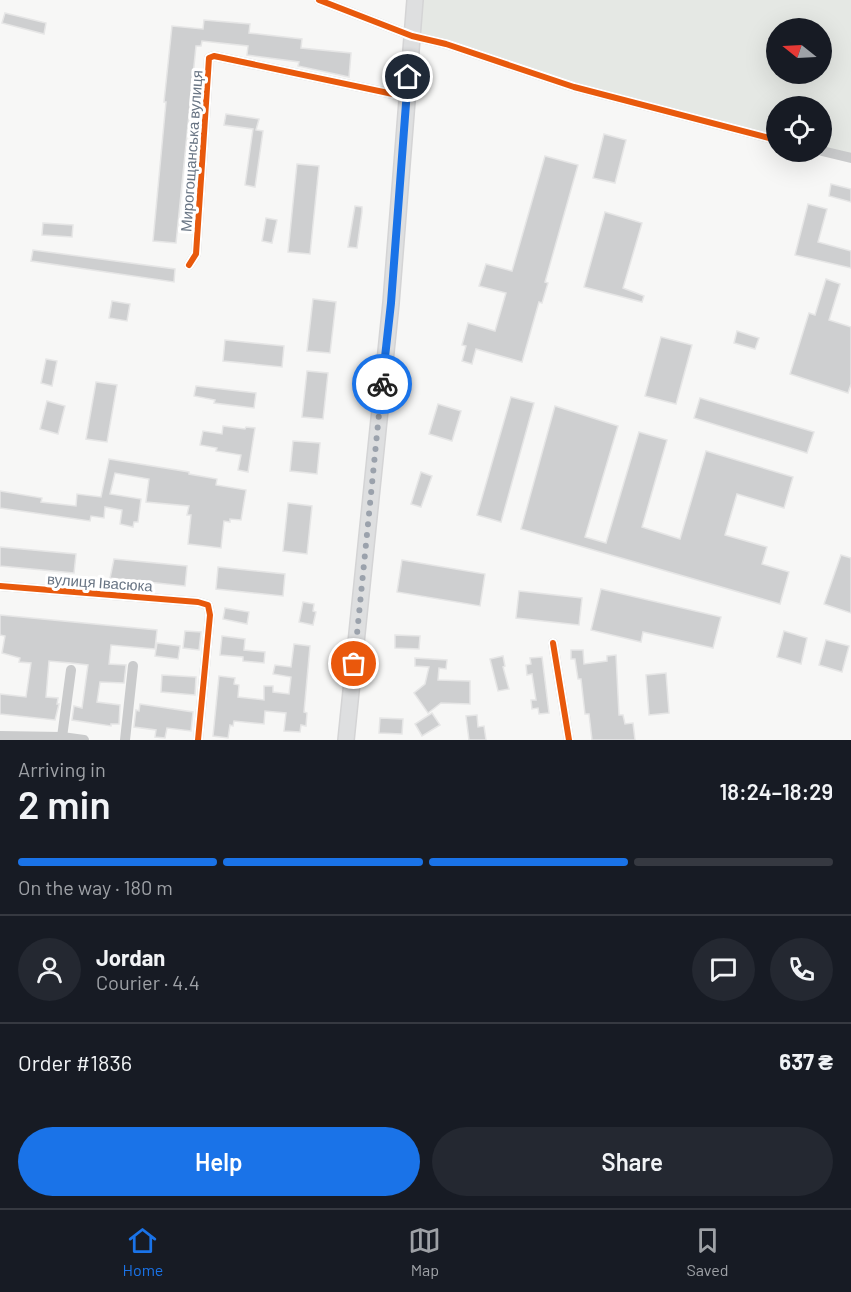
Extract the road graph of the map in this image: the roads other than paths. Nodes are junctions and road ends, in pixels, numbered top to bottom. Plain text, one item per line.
1 (319, 0) edge
2 (415, 0) edge
3 (412, 36) junction
4 (406, 97) junction
5 (766, 137) edge
6 (832, 153) edge
7 (851, 158) edge
8 (189, 265) dead end
9 (0, 586) edge
10 (553, 643) dead end
11 (133, 666) dead end
12 (71, 670) dead end
13 (0, 736) edge
14 (62, 737) junction
15 (84, 740) edge
16 (125, 740) edge
17 (198, 740) edge
18 (346, 740) edge
19 (569, 740) edge

1 - 3 street
2 - 3 main road
3 - 4 main road
3 - 5 street
4 - 8 street, Мирогощанська вулиця
4 - 18 main road
6 - 7 street
9 - 17 street, вулиця Івасюка
10 - 19 street
11 - 16 street
12 - 14 street
13 - 14 street
14 - 15 street

